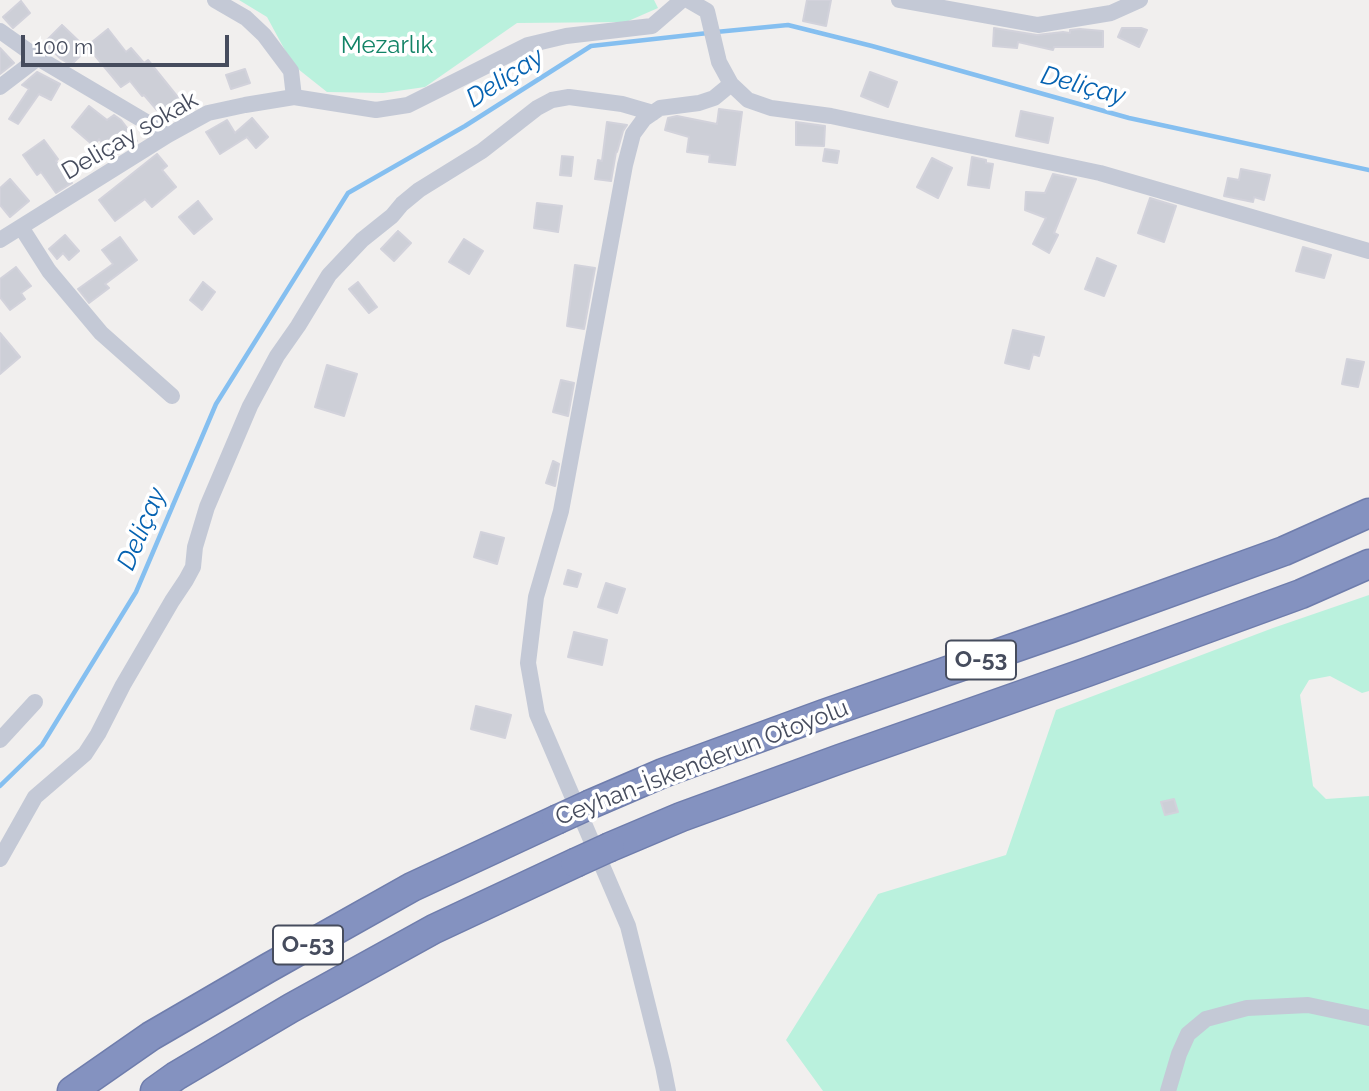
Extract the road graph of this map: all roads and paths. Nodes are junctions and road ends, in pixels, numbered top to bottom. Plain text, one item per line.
1 (215, 0) edge
2 (682, 0) edge
3 (688, 0) edge
4 (899, 0) edge
5 (1140, 0) edge
6 (0, 31) edge
7 (38, 58) junction
8 (731, 84) junction
9 (0, 87) edge
10 (294, 97) junction
11 (653, 113) junction
12 (168, 135) junction
13 (21, 227) junction
14 (0, 240) edge
15 (1369, 251) edge
16 (172, 396) dead end
17 (1369, 513) edge
18 (1369, 564) edge
19 (34, 702) dead end
20 (0, 740) edge
21 (0, 859) edge
22 (1369, 1018) edge
23 (72, 1091) edge
24 (155, 1091) edge
25 (668, 1091) edge
26 (1168, 1091) edge

1 - 10 street
2 - 10 street, Deliçay sokak
3 - 8 street
4 - 5 street
6 - 7 street
7 - 9 street
7 - 12 street
8 - 11 street
8 - 15 street
10 - 12 street, Deliçay sokak
11 - 21 street
11 - 25 street
12 - 13 street, Deliçay sokak
13 - 14 street, Deliçay sokak
13 - 16 street
17 - 23 highway, Ceyhan-İskenderun Otoyolu / O-53, bridge
18 - 24 highway, Ceyhan-İskenderun Otoyolu / O-53, bridge
19 - 20 street
22 - 26 street

